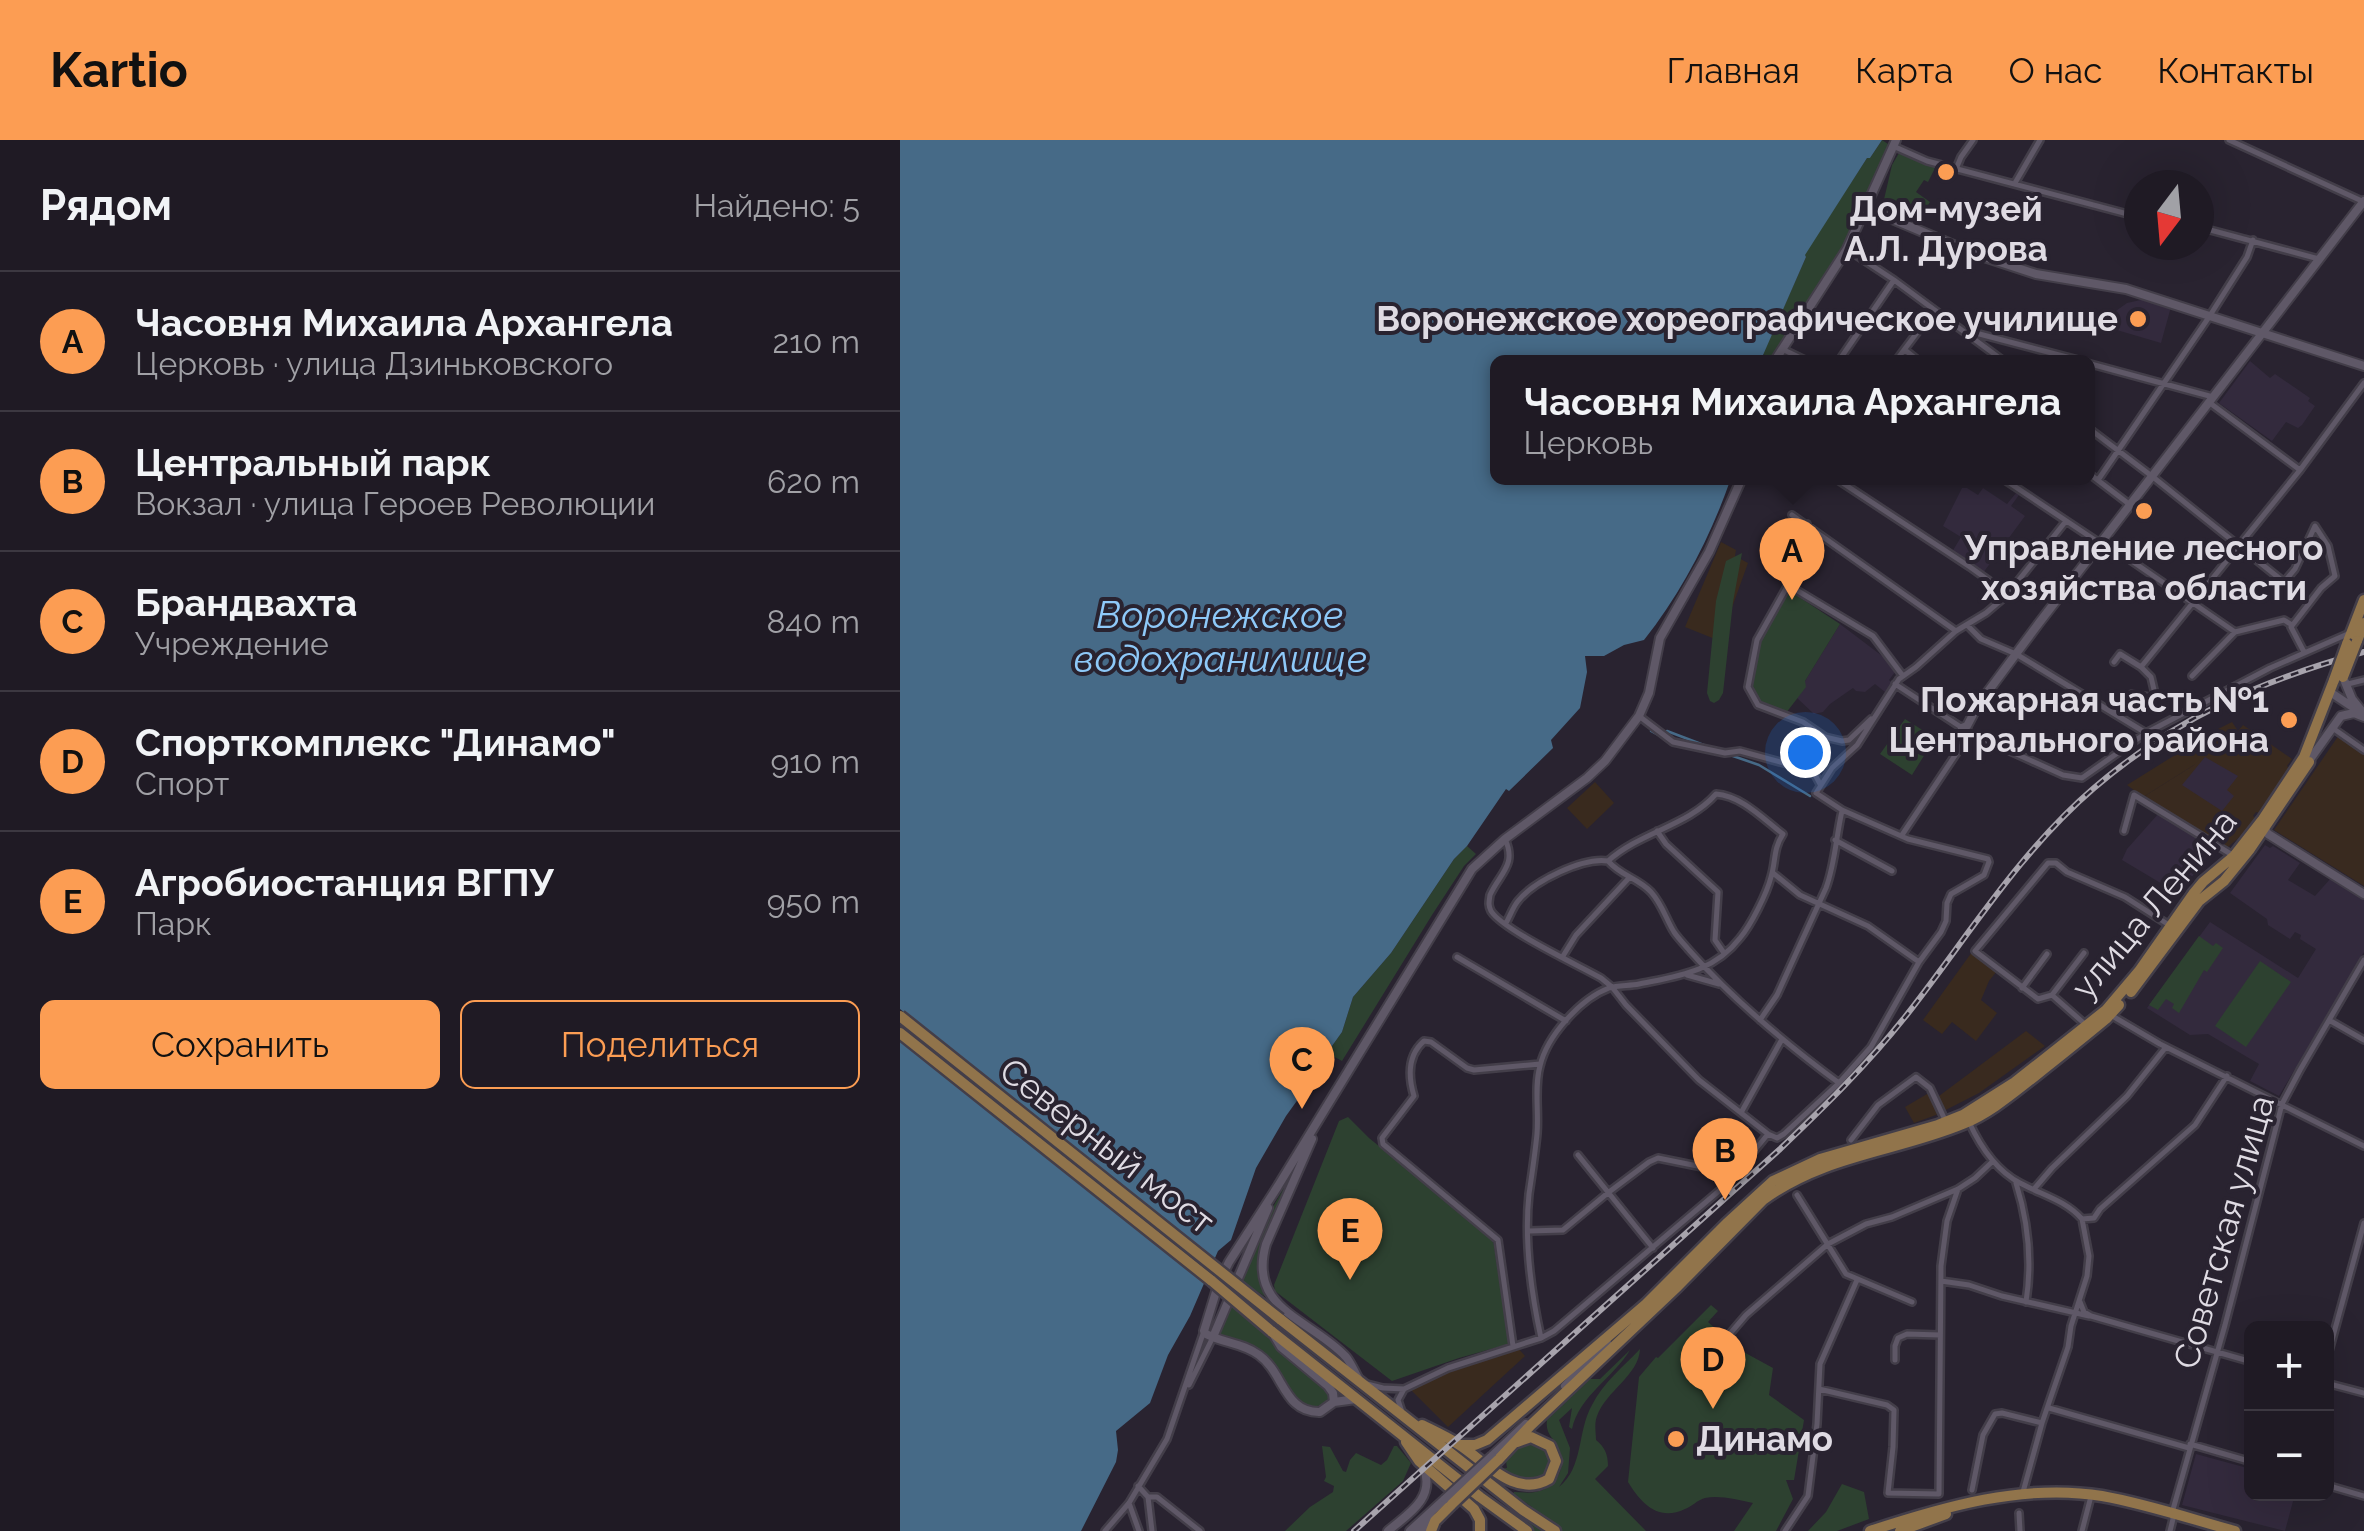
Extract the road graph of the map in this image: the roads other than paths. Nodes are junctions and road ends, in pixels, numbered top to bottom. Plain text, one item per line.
1 (1973, 140) edge
2 (2040, 140) edge
3 (2229, 140) edge
4 (1894, 143) edge
5 (1956, 169) junction
6 (2015, 184) junction
7 (2364, 201) edge
8 (1866, 208) junction
9 (2124, 213) edge
10 (2214, 231) edge
11 (2254, 240) junction
12 (1847, 249) junction
13 (2319, 260) junction
14 (1894, 280) junction
15 (1937, 312) junction
16 (2209, 317) junction
17 (1963, 330) junction
18 (2260, 334) junction
19 (1782, 349) junction
20 (1905, 350) junction
21 (1778, 355) edge
22 (1794, 355) edge
23 (1843, 355) edge
24 (1901, 355) edge
25 (1911, 355) edge
26 (1995, 355) edge
27 (2056, 355) edge
28 (2095, 365) edge
29 (2364, 366) edge
30 (2364, 383) edge
31 (2166, 384) junction
32 (2211, 400) junction
33 (2095, 433) edge
34 (2119, 452) junction
35 (2300, 470) junction
36 (2153, 477) junction
37 (2095, 478) edge
38 (2098, 480) junction
39 (1739, 485) edge
40 (1846, 485) edge
41 (2012, 485) edge
42 (2131, 506) junction
43 (1792, 515) dead end
44 (2066, 521) junction
45 (1807, 524) junction
46 (2101, 544) junction
47 (2240, 545) junction
48 (1788, 586) junction
49 (2006, 596) junction
50 (2364, 600) edge
51 (2193, 603) junction
52 (1967, 625) junction
53 (2292, 625) junction
54 (1956, 631) junction
55 (2235, 632) junction
56 (2357, 633) edge
57 (2304, 652) junction
58 (2016, 654) junction
59 (2114, 662) dead end
60 (2141, 667) junction
61 (1902, 676) junction
62 (2192, 676) dead end
63 (2341, 680) junction
64 (2364, 680) edge
65 (1895, 684) junction
66 (2333, 693) junction
67 (2114, 713) junction
68 (1640, 716) junction
69 (1874, 716) junction
70 (2364, 716) edge
71 (2332, 728) junction
72 (1966, 731) junction
73 (2146, 733) junction
74 (2364, 750) edge
75 (2311, 758) junction
76 (1832, 768) junction
77 (1814, 771) junction
78 (1820, 784) junction
79 (1842, 810) junction
80 (2262, 826) junction
81 (1657, 831) junction
82 (2124, 831) dead end
83 (1901, 836) junction
84 (1504, 839) junction
85 (1835, 840) junction
86 (2234, 856) junction
87 (1608, 861) junction
88 (1892, 871) dead end
89 (1772, 873) junction
90 (1629, 878) junction
91 (2364, 894) edge
92 (1818, 904) junction
93 (1506, 923) junction
94 (2169, 925) junction
95 (1724, 953) junction
96 (2084, 953) dead end
97 (2048, 954) dead end
98 (1456, 957) dead end
99 (1562, 957) junction
100 (1919, 962) junction
101 (2363, 964) edge
102 (1706, 967) junction
103 (1686, 974) junction
104 (1722, 985) junction
105 (1612, 986) junction
106 (2022, 988) junction
107 (2052, 996) junction
108 (2108, 1012) junction
109 (900, 1016) edge
110 (1760, 1020) junction
111 (2329, 1020) junction
112 (1566, 1021) junction
113 (2086, 1026) junction
114 (900, 1032) edge
115 (2364, 1040) edge
116 (1782, 1041) junction
117 (2166, 1047) junction
118 (1540, 1064) junction
119 (2227, 1076) junction
120 (1839, 1084) junction
121 (2282, 1104) junction
122 (1323, 1112) junction
123 (1742, 1112) junction
124 (1946, 1122) junction
125 (1969, 1122) junction
126 (1768, 1134) junction
127 (1852, 1140) dead end
128 (2364, 1146) edge
129 (1578, 1155) dead end
130 (1993, 1161) junction
131 (1737, 1174) junction
132 (2015, 1180) junction
133 (1278, 1186) junction
134 (1958, 1189) junction
135 (2034, 1189) junction
136 (1609, 1192) junction
137 (1798, 1195) dead end
138 (2082, 1219) junction
139 (2364, 1223) edge
140 (1528, 1231) junction
141 (1828, 1244) junction
142 (1654, 1248) junction
143 (1857, 1280) junction
144 (1941, 1281) junction
145 (2080, 1300) junction
146 (1912, 1302) dead end
147 (2026, 1302) junction
148 (1648, 1307) junction
149 (2074, 1314) junction
150 (2091, 1316) junction
151 (1627, 1320) junction
152 (1204, 1331) junction
153 (1271, 1331) junction
154 (2334, 1333) edge
155 (1728, 1336) dead end
156 (1940, 1336) junction
157 (1212, 1337) junction
158 (1541, 1338) junction
159 (1513, 1346) junction
160 (2216, 1352) junction
161 (1895, 1360) dead end
162 (2244, 1360) edge
163 (1361, 1382) junction
164 (2334, 1385) edge
165 (1404, 1388) junction
166 (1819, 1389) junction
167 (2364, 1393) edge
168 (1356, 1399) junction
169 (1181, 1401) junction
170 (1334, 1402) junction
171 (2048, 1408) junction
172 (1405, 1416) junction
173 (2042, 1423) junction
174 (1403, 1435) junction
175 (1460, 1445) junction
176 (1512, 1445) junction
177 (2190, 1446) junction
178 (1495, 1458) junction
179 (1419, 1460) junction
180 (2244, 1460) edge
181 (1138, 1486) junction
182 (2334, 1487) edge
183 (1972, 1490) dead end
184 (2022, 1495) junction
185 (1148, 1496) junction
186 (2364, 1496) edge
187 (2090, 1500) junction
188 (1129, 1503) junction
189 (1448, 1505) junction
190 (2019, 1513) dead end
191 (2172, 1521) edge
192 (1875, 1529) edge
193 (1105, 1531) edge
194 (1139, 1531) edge
195 (1152, 1531) edge
196 (1200, 1531) edge
197 (1388, 1531) edge
198 (1410, 1531) edge
199 (1420, 1531) edge
200 (1430, 1531) edge
201 (1480, 1531) edge
202 (1527, 1531) edge
203 (1555, 1531) edge
204 (1785, 1531) edge
205 (1900, 1531) edge
206 (2020, 1531) edge
207 (2082, 1531) edge
208 (2216, 1531) edge
209 (2235, 1531) edge

1 - 5 street
2 - 6 street
3 - 7 street
4 - 5 street
4 - 8 main road
5 - 6 street
6 - 9 street
7 - 13 main road
8 - 12 main road
8 - 16 main road
10 - 11 street
11 - 13 street
11 - 16 street
12 - 14 street
12 - 19 main road
13 - 18 main road
14 - 15 street
14 - 23 street
15 - 17 street
15 - 20 street
16 - 18 main road
16 - 31 street
17 - 26 street
17 - 27 street
18 - 29 main road
18 - 32 main road
19 - 21 main road
19 - 22 street
20 - 24 street
20 - 25 street
28 - 31 street
30 - 35 street
31 - 32 street
31 - 34 street
32 - 35 street
32 - 36 main road
33 - 34 street
34 - 36 street
34 - 38 street
35 - 47 street
36 - 42 main road
36 - 47 street
37 - 38 street
38 - 42 street
39 - 68 main road
40 - 49 street
41 - 44 street
42 - 46 main road
43 - 45 street
44 - 46 street
44 - 49 street
45 - 48 street
45 - 54 street
46 - 51 street
46 - 58 main road
47 - 51 street
47 - 53 street
48 - 61 street
48 - 69 street
49 - 52 street
50 - 56 main road, улица Ленина
51 - 55 street
51 - 60 street
52 - 54 street
52 - 58 street
53 - 55 street
53 - 57 street
54 - 61 street
55 - 62 street
56 - 57 street
56 - 63 main road, улица Ленина, bridge
57 - 73 street
58 - 67 street
58 - 72 main road
59 - 60 street
60 - 67 street
61 - 65 street
63 - 64 street
63 - 66 main road, улица Ленина
63 - 70 main road
65 - 69 street
65 - 72 street
66 - 70 main road
66 - 75 main road, улица Ленина
66 - 80 main road, улица Ленина
67 - 73 street
68 - 77 street
68 - 84 main road
69 - 76 street
70 - 71 main road, улица Ленина
71 - 74 street
71 - 75 main road, улица Ленина
72 - 73 street
72 - 83 street
75 - 80 main road, улица Ленина
76 - 77 street
76 - 78 street
77 - 78 street
78 - 79 street
79 - 83 street
79 - 85 street
80 - 86 main road, улица Ленина
80 - 91 main road
80 - 108 main road, улица Ленина
81 - 87 street
81 - 89 street
81 - 95 street
82 - 86 street
83 - 100 street
84 - 93 street
84 - 122 main road
85 - 88 street
85 - 92 street
86 - 94 main road, улица Ленина
87 - 90 street
87 - 93 street
89 - 92 street
89 - 95 street
90 - 99 street
90 - 102 street
92 - 100 street
92 - 110 street
93 - 99 street
94 - 106 street
94 - 108 main road, улица Ленина
95 - 102 street
96 - 107 street
97 - 106 street
98 - 112 street
99 - 105 street
100 - 120 street
101 - 111 street, Советская улица
102 - 103 street
102 - 104 street
103 - 104 street
103 - 105 street
104 - 110 street
105 - 112 street
105 - 123 street
106 - 107 street
107 - 113 street
108 - 113 main road, улица Ленина
108 - 117 street
108 - 125 main road, улица Ленина
109 - 163 main road, Северный мост, bridge
110 - 116 street
111 - 115 street
111 - 121 street, Советская улица
112 - 118 street
113 - 124 main road, улица Ленина
114 - 153 main road, Северный мост, bridge
116 - 120 street
116 - 123 street
117 - 119 street
117 - 135 street
118 - 140 street
118 - 159 street
119 - 121 street
119 - 138 street
120 - 126 street
121 - 128 street
121 - 160 street, Советская улица
122 - 133 main road
122 - 163 main road
123 - 126 street
124 - 127 street
124 - 148 main road, улица Ленина
125 - 130 street
125 - 148 main road, улица Ленина
126 - 131 street
129 - 136 street
130 - 132 street
130 - 134 street
131 - 136 street
131 - 142 street
132 - 135 street
132 - 147 street
133 - 152 main road
133 - 157 main road
134 - 141 street
134 - 144 street
135 - 138 street
136 - 140 street
136 - 142 street
137 - 141 street
138 - 145 street
139 - 154 street
140 - 158 street
141 - 143 street
141 - 155 street
142 - 158 street
143 - 146 street
143 - 166 street
144 - 147 street
144 - 156 street
145 - 149 street
145 - 150 street
147 - 149 street
148 - 151 main road, улица Ленина
148 - 176 main road, улица Ленина
149 - 150 street
149 - 171 street
150 - 160 street
151 - 175 main road
151 - 178 main road, улица Ленина
152 - 157 main road
152 - 169 street
153 - 168 main road, Северный мост
153 - 170 main road
156 - 161 street
156 - 166 street
157 - 169 street
157 - 170 main road
158 - 159 street
159 - 165 street
160 - 162 street
160 - 177 street, Советская улица
163 - 165 street
163 - 172 main road, Северный мост
164 - 167 street
165 - 172 street
166 - 204 street
168 - 170 main road
168 - 174 main road, Северный мост
169 - 181 street
171 - 173 street
171 - 177 street
172 - 175 main road
172 - 203 main road
173 - 183 street
173 - 184 street
174 - 179 main road
174 - 202 main road, Северный мост
175 - 176 main road
176 - 178 main road, улица Ленина
177 - 180 street
177 - 191 street, Советская улица
178 - 189 main road, bridge
179 - 197 main road
179 - 201 main road
181 - 185 street
181 - 188 street
182 - 186 street
184 - 191 main road
184 - 192 main road
185 - 195 street
185 - 196 street
187 - 191 main road
187 - 205 main road
187 - 207 street
188 - 193 street
188 - 194 street
189 - 198 main road
189 - 199 main road
189 - 200 main road
190 - 206 street
191 - 208 main road
191 - 209 main road

